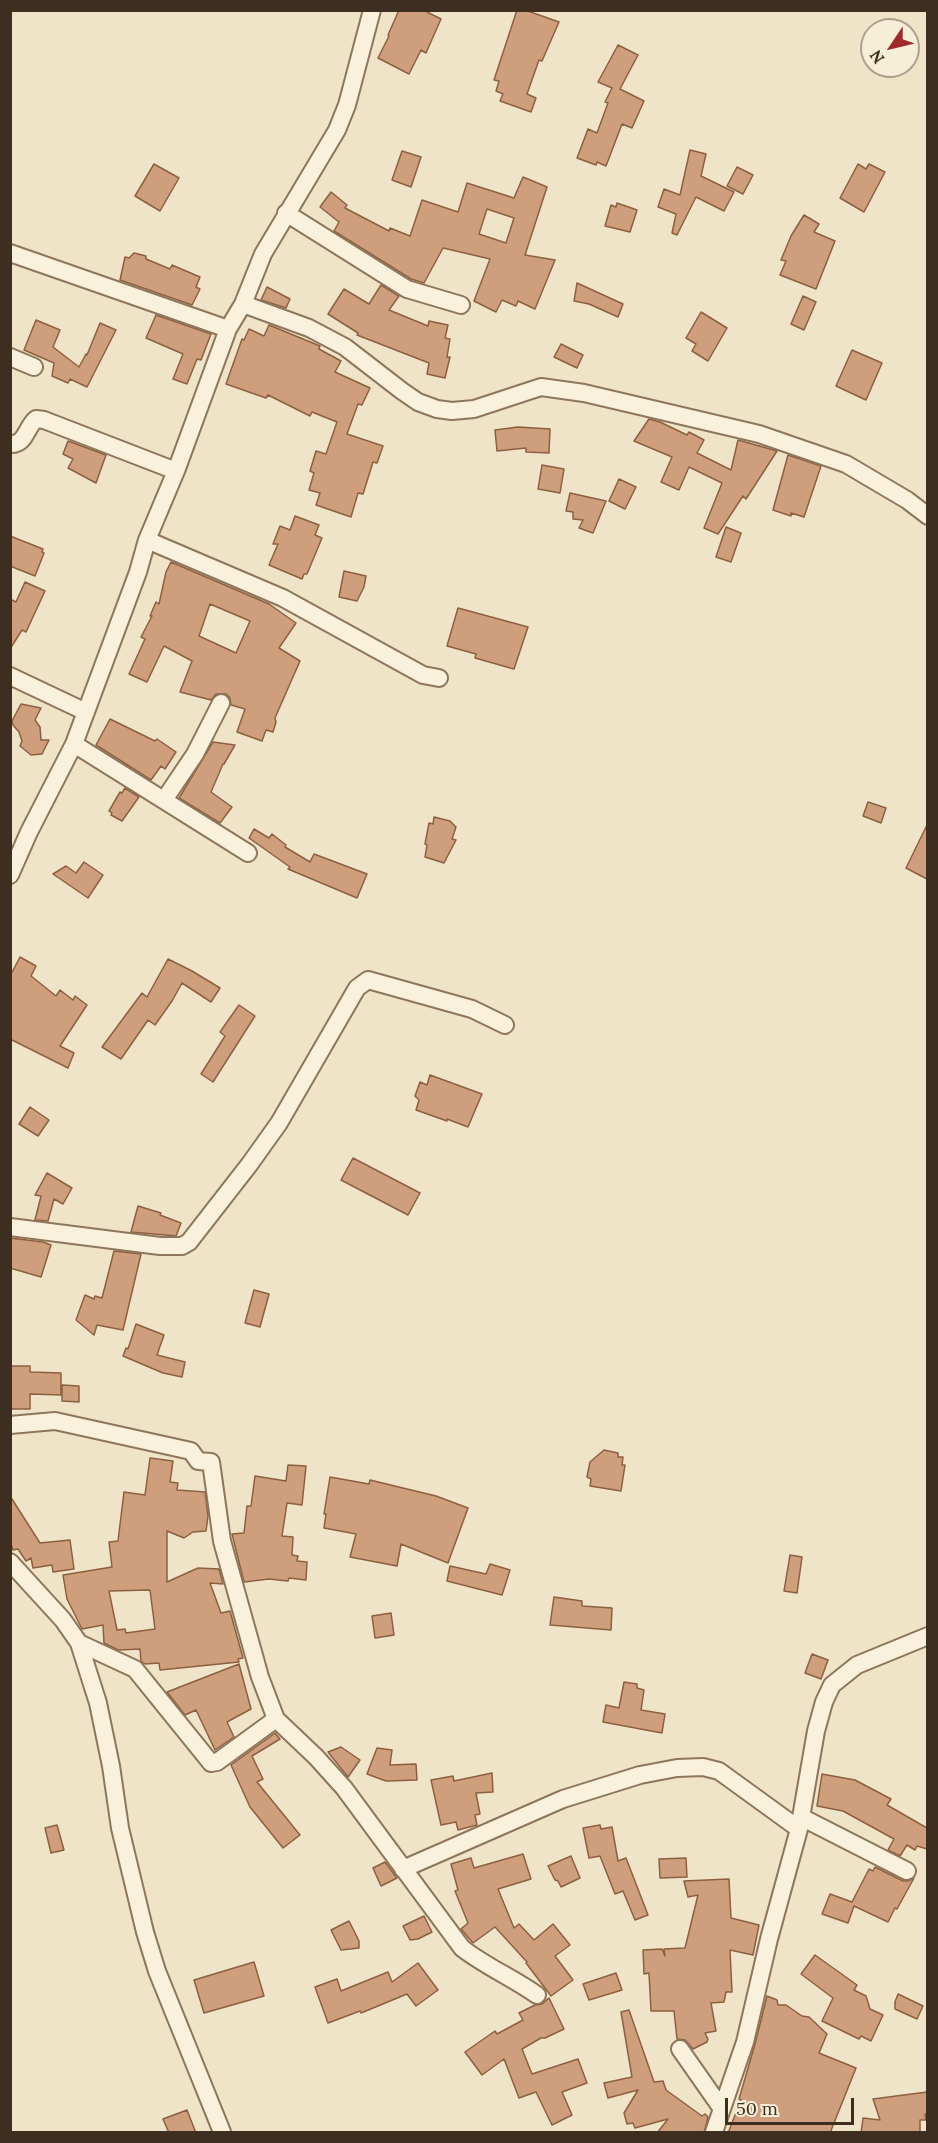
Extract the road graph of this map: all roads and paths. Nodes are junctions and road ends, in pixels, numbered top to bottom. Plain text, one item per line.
1 (372, 10) edge
2 (286, 213) junction
3 (10, 253) edge
4 (243, 304) junction
5 (461, 305) dead end
6 (228, 329) junction
7 (10, 357) edge
8 (34, 367) dead end
9 (10, 444) edge
10 (176, 471) junction
11 (927, 516) edge
12 (147, 540) junction
13 (10, 676) edge
14 (439, 678) dead end
15 (221, 703) dead end
16 (86, 712) junction
17 (74, 744) junction
18 (164, 800) junction
19 (248, 853) dead end
20 (10, 875) edge
21 (505, 1025) dead end
22 (10, 1227) edge
23 (10, 1425) edge
24 (10, 1562) edge
25 (927, 1636) edge
26 (79, 1643) junction
27 (276, 1719) junction
28 (800, 1823) junction
29 (403, 1869) junction
30 (907, 1871) dead end
31 (537, 1995) dead end
32 (680, 2049) dead end
33 (722, 2109) junction
34 (222, 2133) edge
35 (714, 2133) edge

1 - 2 street
2 - 4 street
2 - 5 street
3 - 6 street
4 - 6 street
4 - 11 street
6 - 10 street
7 - 8 street
9 - 10 street
10 - 12 street
12 - 14 street
12 - 16 street
13 - 16 street
15 - 18 street
16 - 17 street
17 - 18 street
17 - 20 street
18 - 19 street
21 - 22 street
23 - 27 street
24 - 26 street
25 - 28 street
26 - 27 street
26 - 34 street
27 - 29 street
28 - 29 street
28 - 30 street
28 - 33 street
29 - 31 street
32 - 33 street
33 - 35 street

